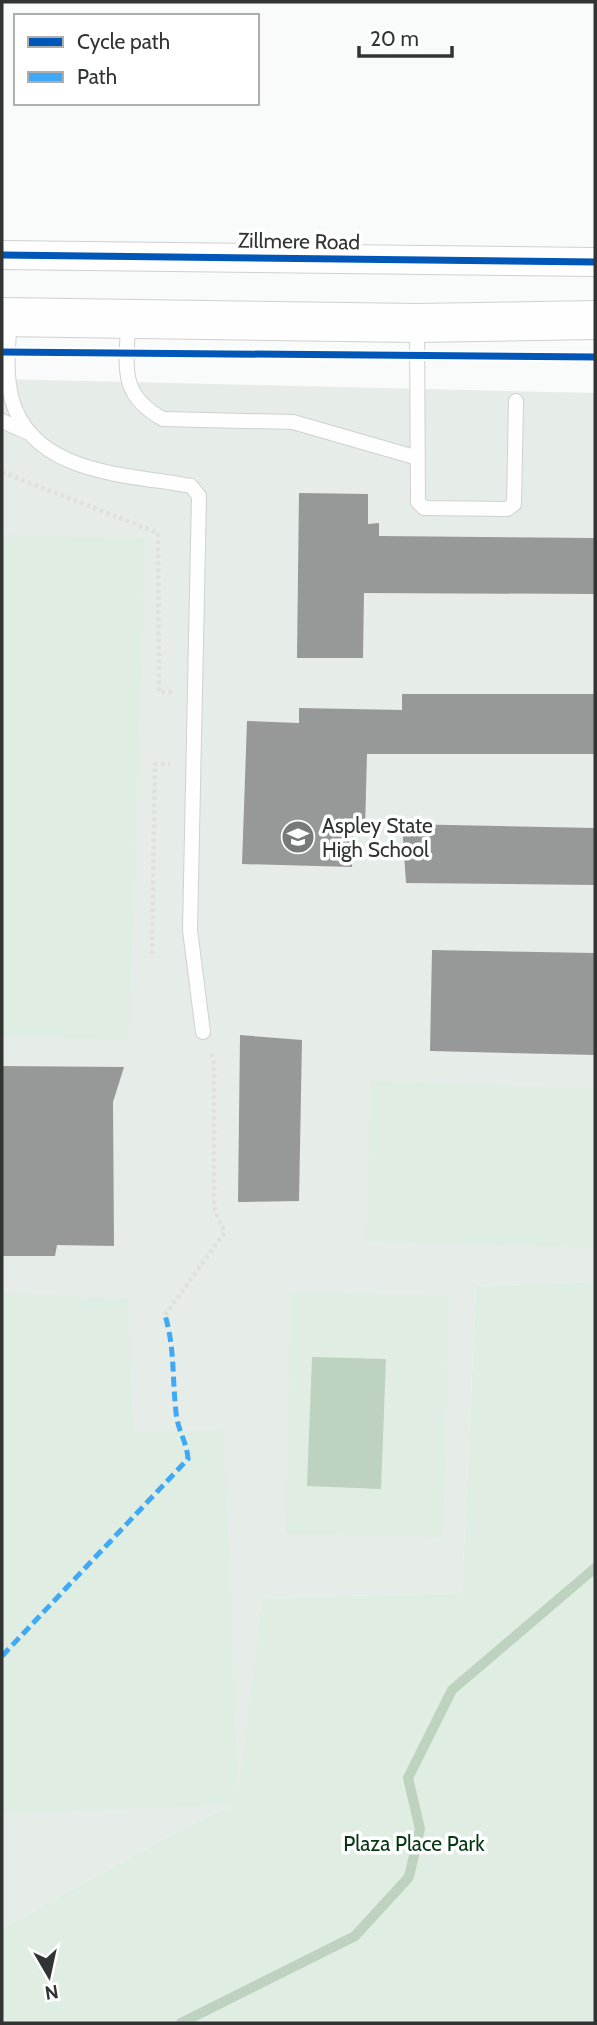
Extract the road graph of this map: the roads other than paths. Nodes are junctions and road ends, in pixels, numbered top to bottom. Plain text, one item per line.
1 (2, 255) edge
2 (595, 262) edge
3 (6, 317) edge
4 (128, 319) junction
5 (595, 320) edge
6 (417, 323) junction
7 (516, 401) dead end
8 (2, 421) edge
9 (30, 433) junction
10 (418, 458) junction
11 (204, 1032) road end

1 - 2 street, Zillmere Road
3 - 4 main road
3 - 9 lane
4 - 6 main road
4 - 10 lane
5 - 6 main road
6 - 10 lane
7 - 10 lane
8 - 9 lane
9 - 11 lane

